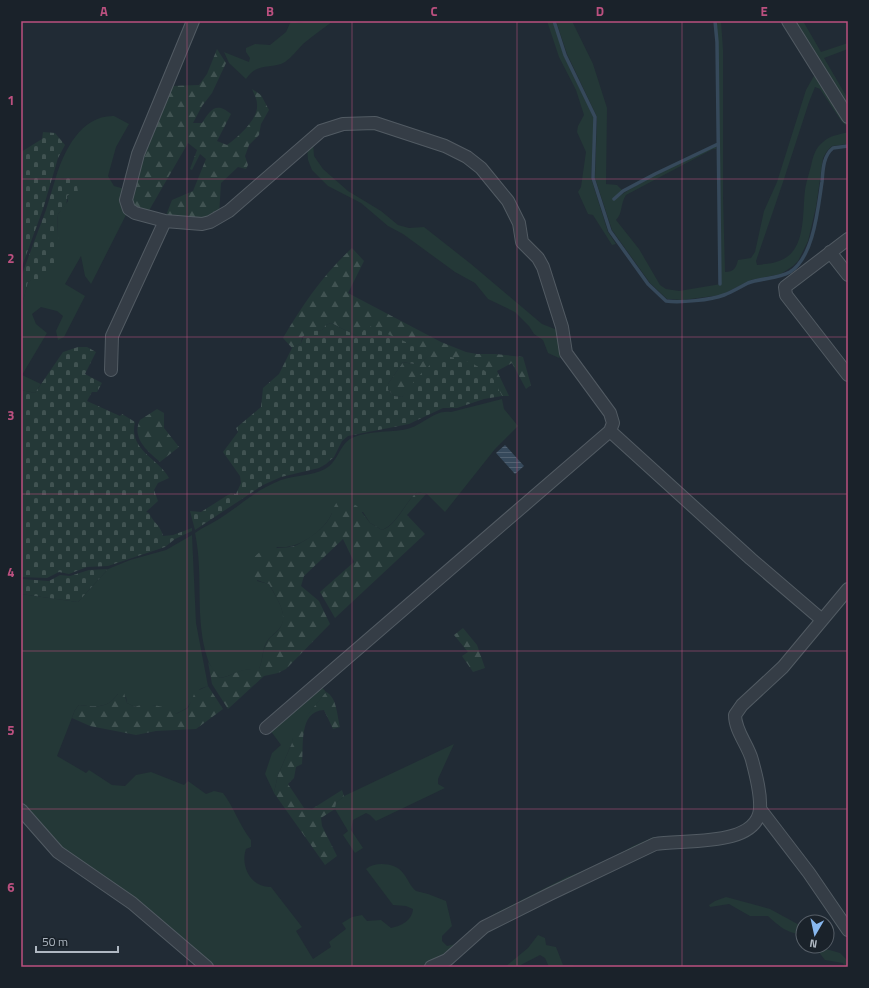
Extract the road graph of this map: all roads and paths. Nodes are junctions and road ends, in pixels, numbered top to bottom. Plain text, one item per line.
1 (193, 21) edge
2 (788, 21) edge
3 (848, 117) edge
4 (165, 222) junction
5 (848, 239) edge
6 (830, 252) junction
7 (848, 275) edge
8 (111, 370) dead end
9 (848, 375) edge
10 (610, 431) junction
11 (848, 589) edge
12 (821, 619) junction
13 (266, 728) dead end
14 (760, 809) junction
15 (21, 810) edge
16 (848, 930) edge
17 (207, 967) edge
18 (431, 967) edge

1 - 4 street
2 - 3 street
4 - 8 street
4 - 10 street
5 - 6 street
6 - 7 street
6 - 9 street
10 - 12 street
10 - 13 street
11 - 12 street
12 - 14 street
14 - 16 street
14 - 18 street
15 - 17 street

